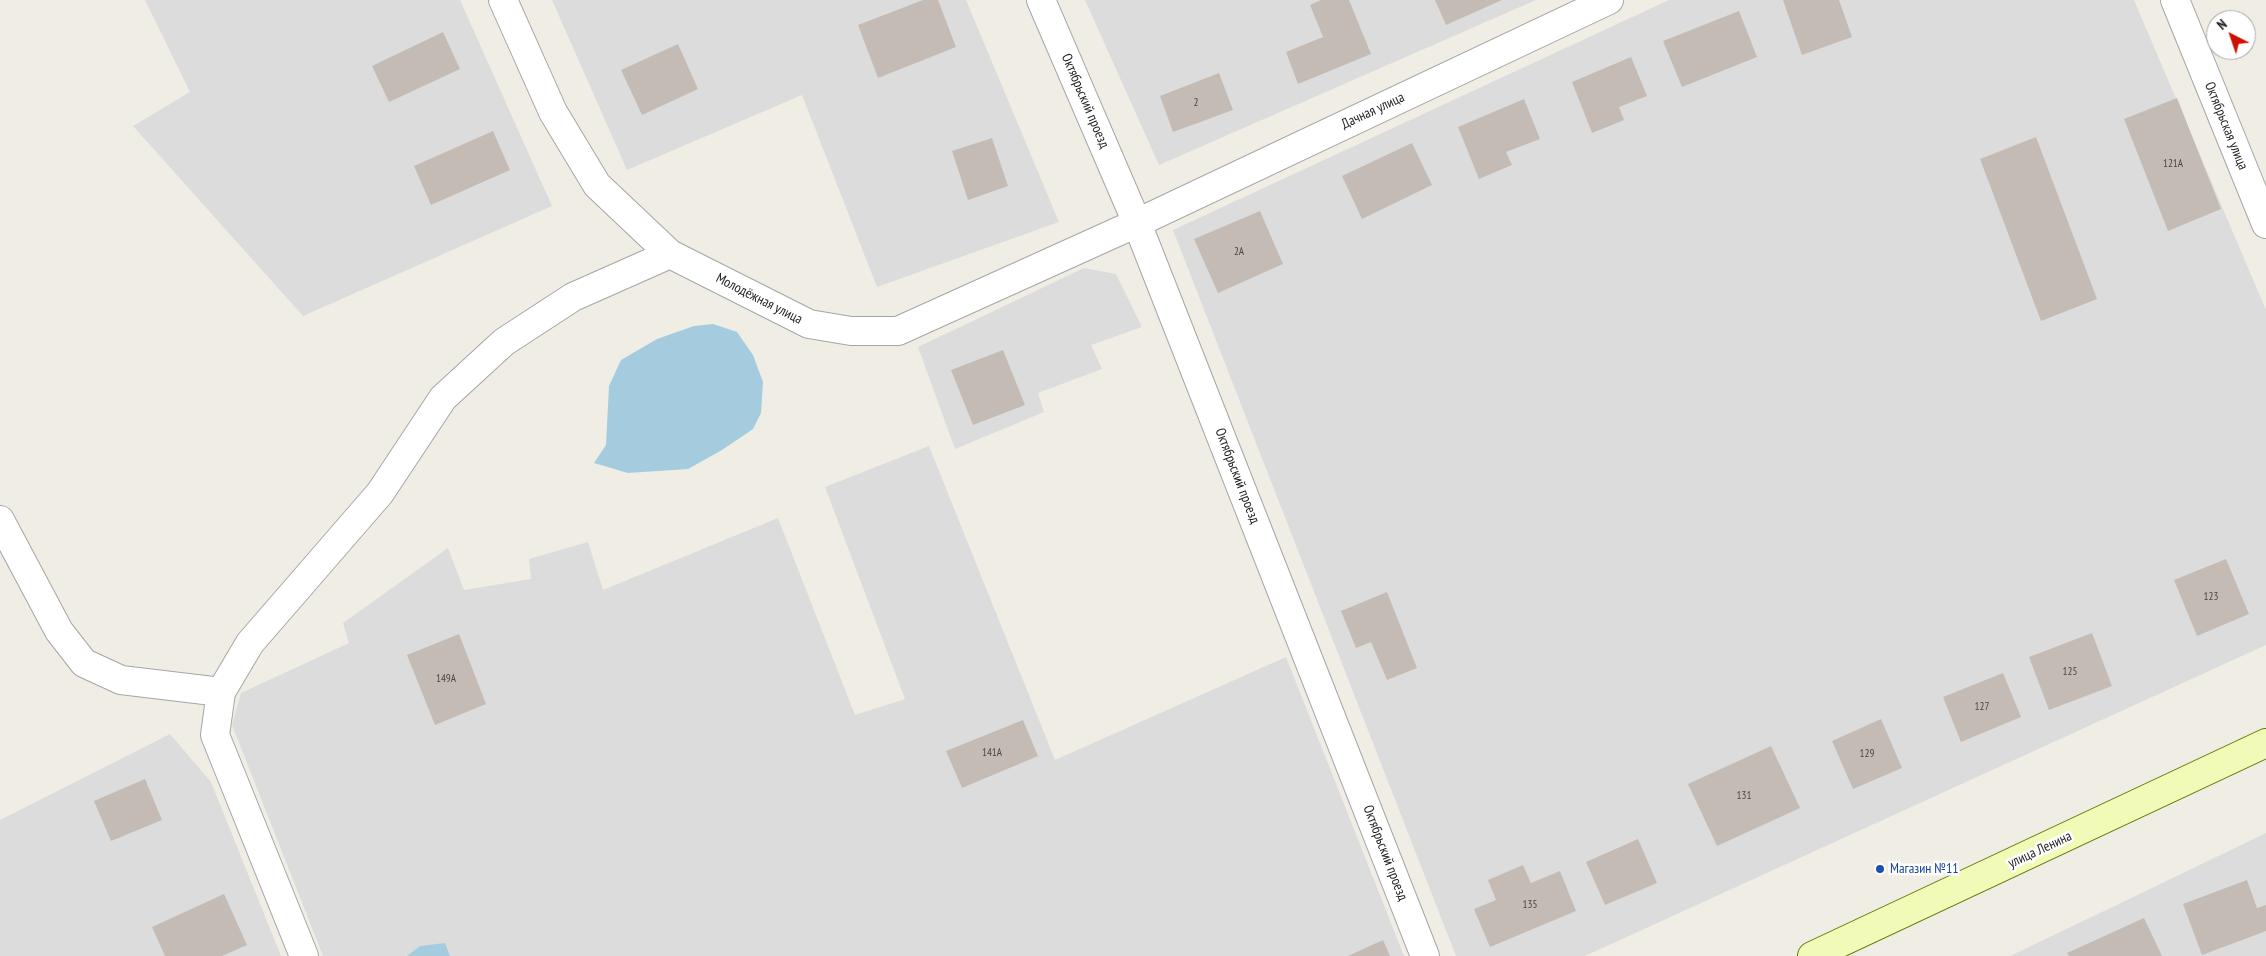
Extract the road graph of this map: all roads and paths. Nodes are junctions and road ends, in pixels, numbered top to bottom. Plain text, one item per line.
1 (503, 0) edge
2 (1041, 0) edge
3 (1609, 0) edge
4 (2175, 0) edge
5 (1137, 223) junction
6 (2266, 224) edge
7 (670, 254) junction
8 (0, 520) edge
9 (221, 692) junction
10 (2266, 742) edge
11 (304, 956) edge
12 (1425, 956) edge
13 (1812, 956) edge

1 - 7 street, Молодёжная улица
2 - 5 street, Октябрьский проезд
3 - 5 street, Дачная улица
4 - 6 street, Октябрьская улица
5 - 7 street, Молодёжная улица
5 - 12 street, Октябрьский проезд
7 - 9 street
8 - 9 street
9 - 11 street
10 - 13 main road, улица Ленина

